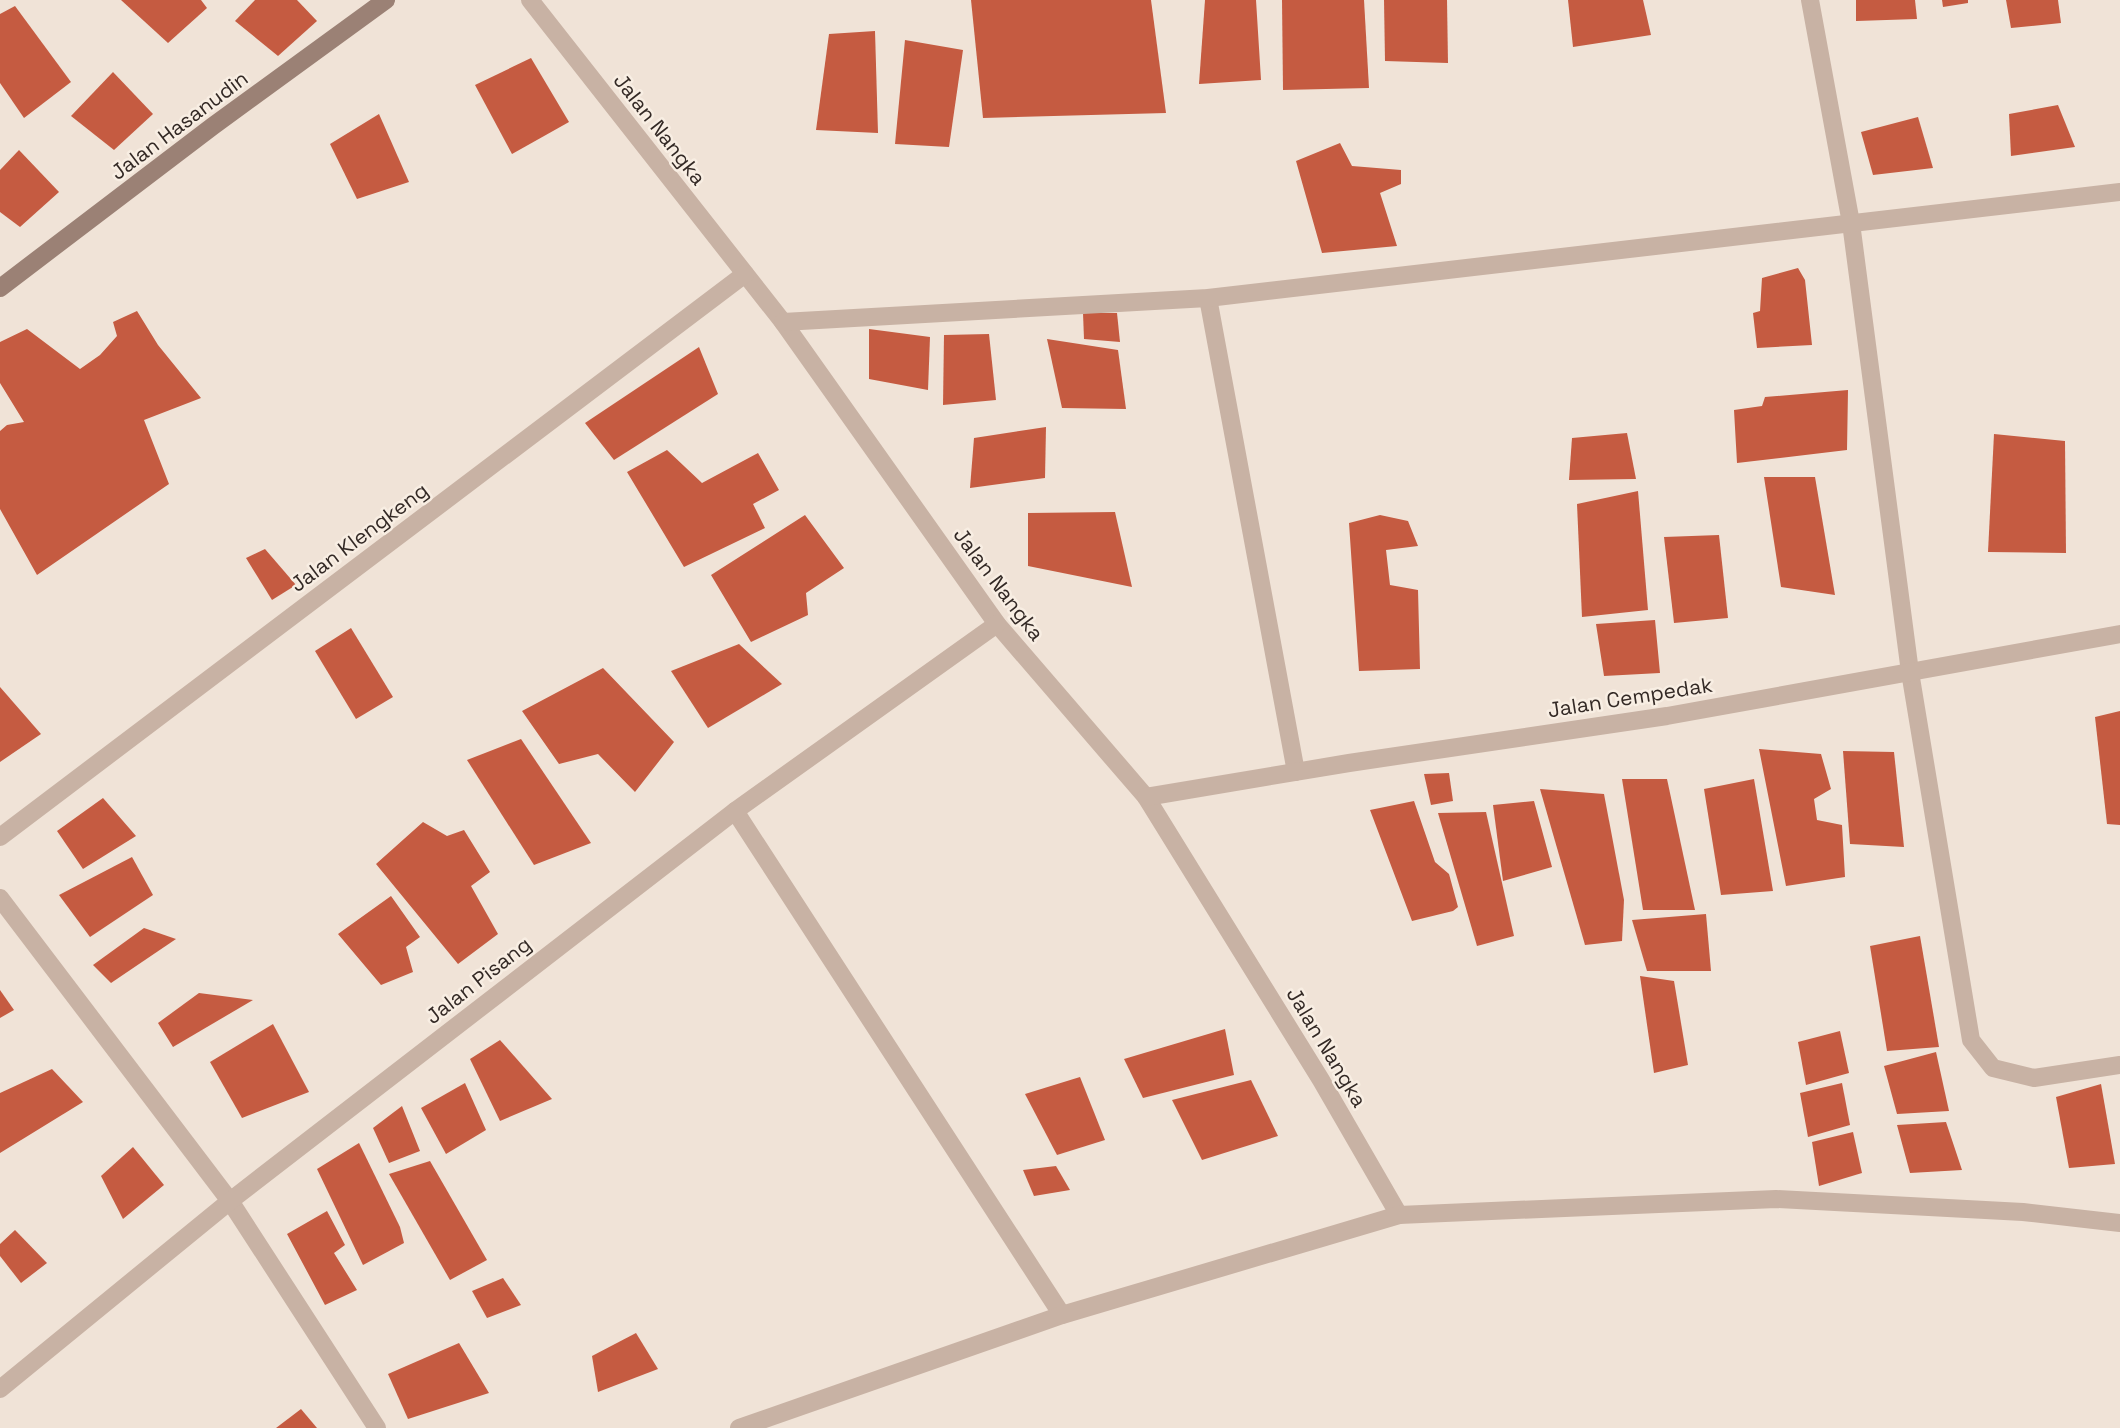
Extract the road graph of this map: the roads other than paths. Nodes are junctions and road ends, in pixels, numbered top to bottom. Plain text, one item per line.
1 (386, 0) edge
2 (530, 0) edge
3 (1810, 0) edge
4 (2120, 192) edge
5 (1851, 223) junction
6 (746, 274) junction
7 (0, 288) edge
8 (1208, 298) junction
9 (783, 322) junction
10 (997, 624) junction
11 (2120, 634) edge
12 (1910, 672) junction
13 (1296, 772) junction
14 (1146, 797) junction
15 (735, 811) junction
16 (0, 837) edge
17 (0, 898) edge
18 (2120, 1065) edge
19 (230, 1201) junction
20 (1399, 1215) junction
21 (2120, 1223) edge
22 (1062, 1315) junction
23 (0, 1390) edge
24 (377, 1428) edge
25 (739, 1428) edge

1 - 7 main road, Jalan Hasanudin
2 - 6 street, Jalan Nangka
3 - 5 street
4 - 5 street
5 - 8 street
5 - 12 street
6 - 9 street, Jalan Nangka
6 - 16 street, Jalan Klengkeng
8 - 9 street
8 - 13 street
9 - 10 street, Jalan Nangka
10 - 14 street, Jalan Nangka
10 - 15 street, Jalan Pisang
11 - 12 street, Jalan Cempedak
12 - 13 street, Jalan Cempedak
12 - 18 street
13 - 14 street, Jalan Cempedak
14 - 20 street, Jalan Nangka
15 - 19 street, Jalan Pisang
15 - 22 street
17 - 19 street
19 - 23 street, Jalan Pisang
19 - 24 street
20 - 21 street
20 - 22 street
22 - 25 street

